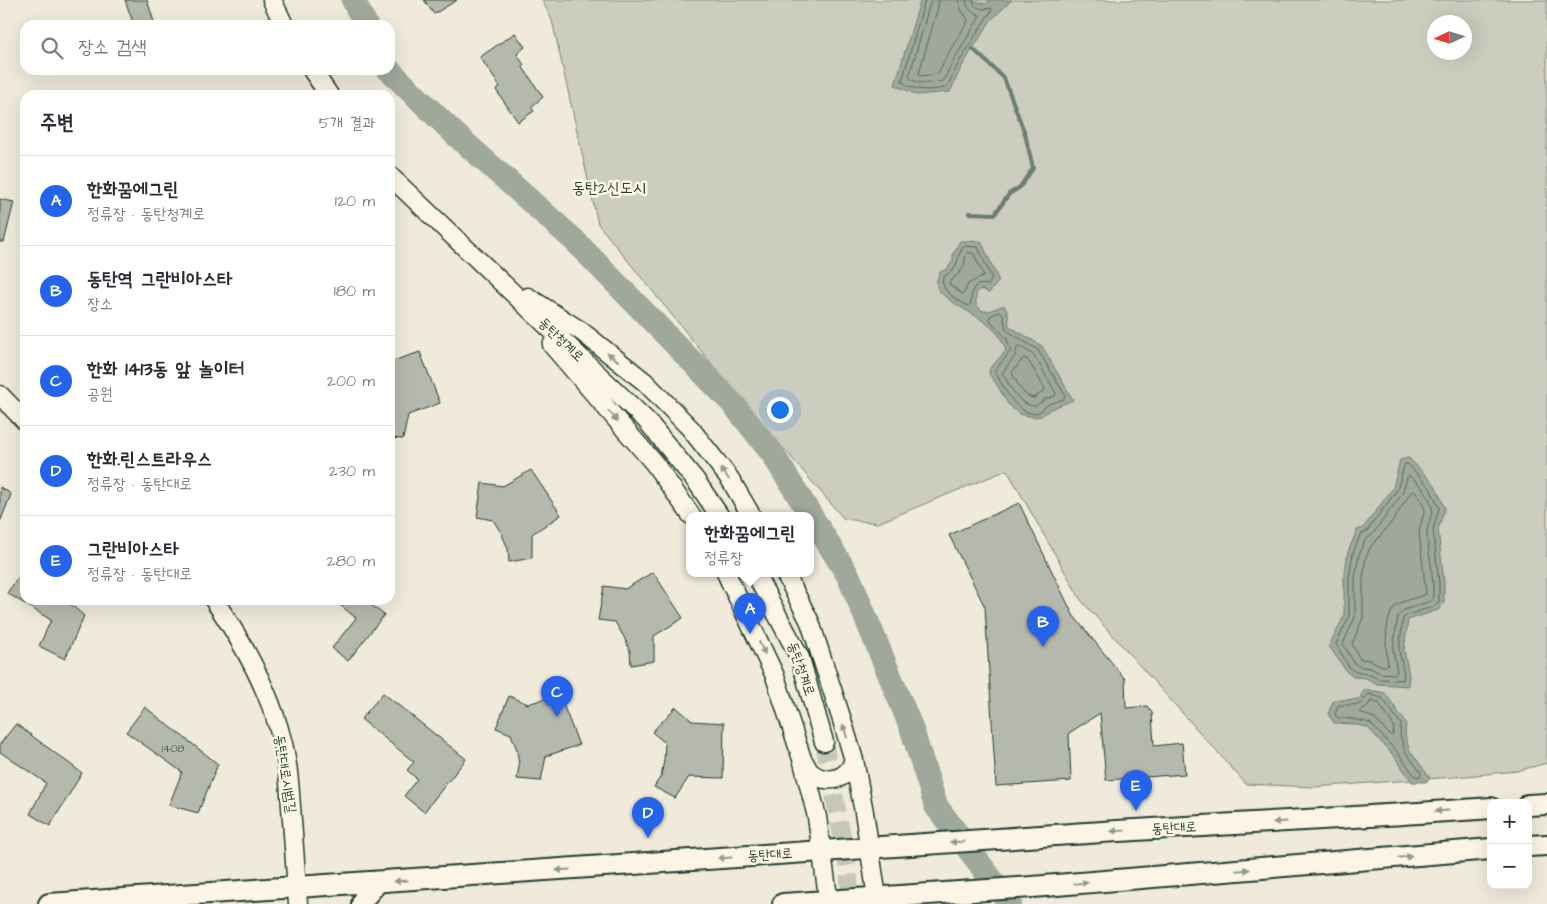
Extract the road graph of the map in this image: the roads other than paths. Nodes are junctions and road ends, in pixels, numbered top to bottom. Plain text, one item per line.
1 (272, 0) edge
2 (282, 20) edge
3 (316, 75) edge
4 (326, 90) edge
5 (395, 181) edge
6 (490, 272) junction
7 (0, 395) edge
8 (20, 416) edge
9 (689, 512) edge
10 (717, 512) edge
11 (749, 512) edge
12 (728, 577) edge
13 (757, 577) edge
14 (787, 577) edge
15 (217, 605) edge
16 (824, 742) tunnel mouth
17 (854, 760) junction
18 (803, 762) junction
19 (1547, 804) edge
20 (1532, 805) edge
21 (1487, 808) edge
22 (1547, 845) edge
23 (1532, 846) edge
24 (870, 848) junction
25 (1487, 850) edge
26 (822, 851) junction
27 (377, 883) junction
28 (298, 896) edge
29 (877, 901) edge
30 (829, 902) edge
31 (49, 904) edge
32 (362, 904) edge
33 (783, 904) edge

1 - 2 street
3 - 4 street
5 - 6 street, 동탄청계로
6 -> 9 street
6 - 10 street, 동탄청계로
11 -> 6 street
7 - 8 street
12 -> 18 street
13 - 16 street, 동탄청계로
17 -> 14 street
15 - 28 street, 동탄대로시범길
17 - 18 street
17 - 24 street
18 - 26 street
19 - 20 main road
21 -> 24 main road, 동탄대로
22 - 23 main road
24 - 26 main road, 동탄대로
24 - 29 street
29 -> 25 main road
26 -> 27 main road, 동탄대로
26 - 30 street
27 - 28 main road, 동탄대로
27 - 32 main road
28 - 31 main road, 동탄대로
29 - 30 main road
30 - 33 main road

